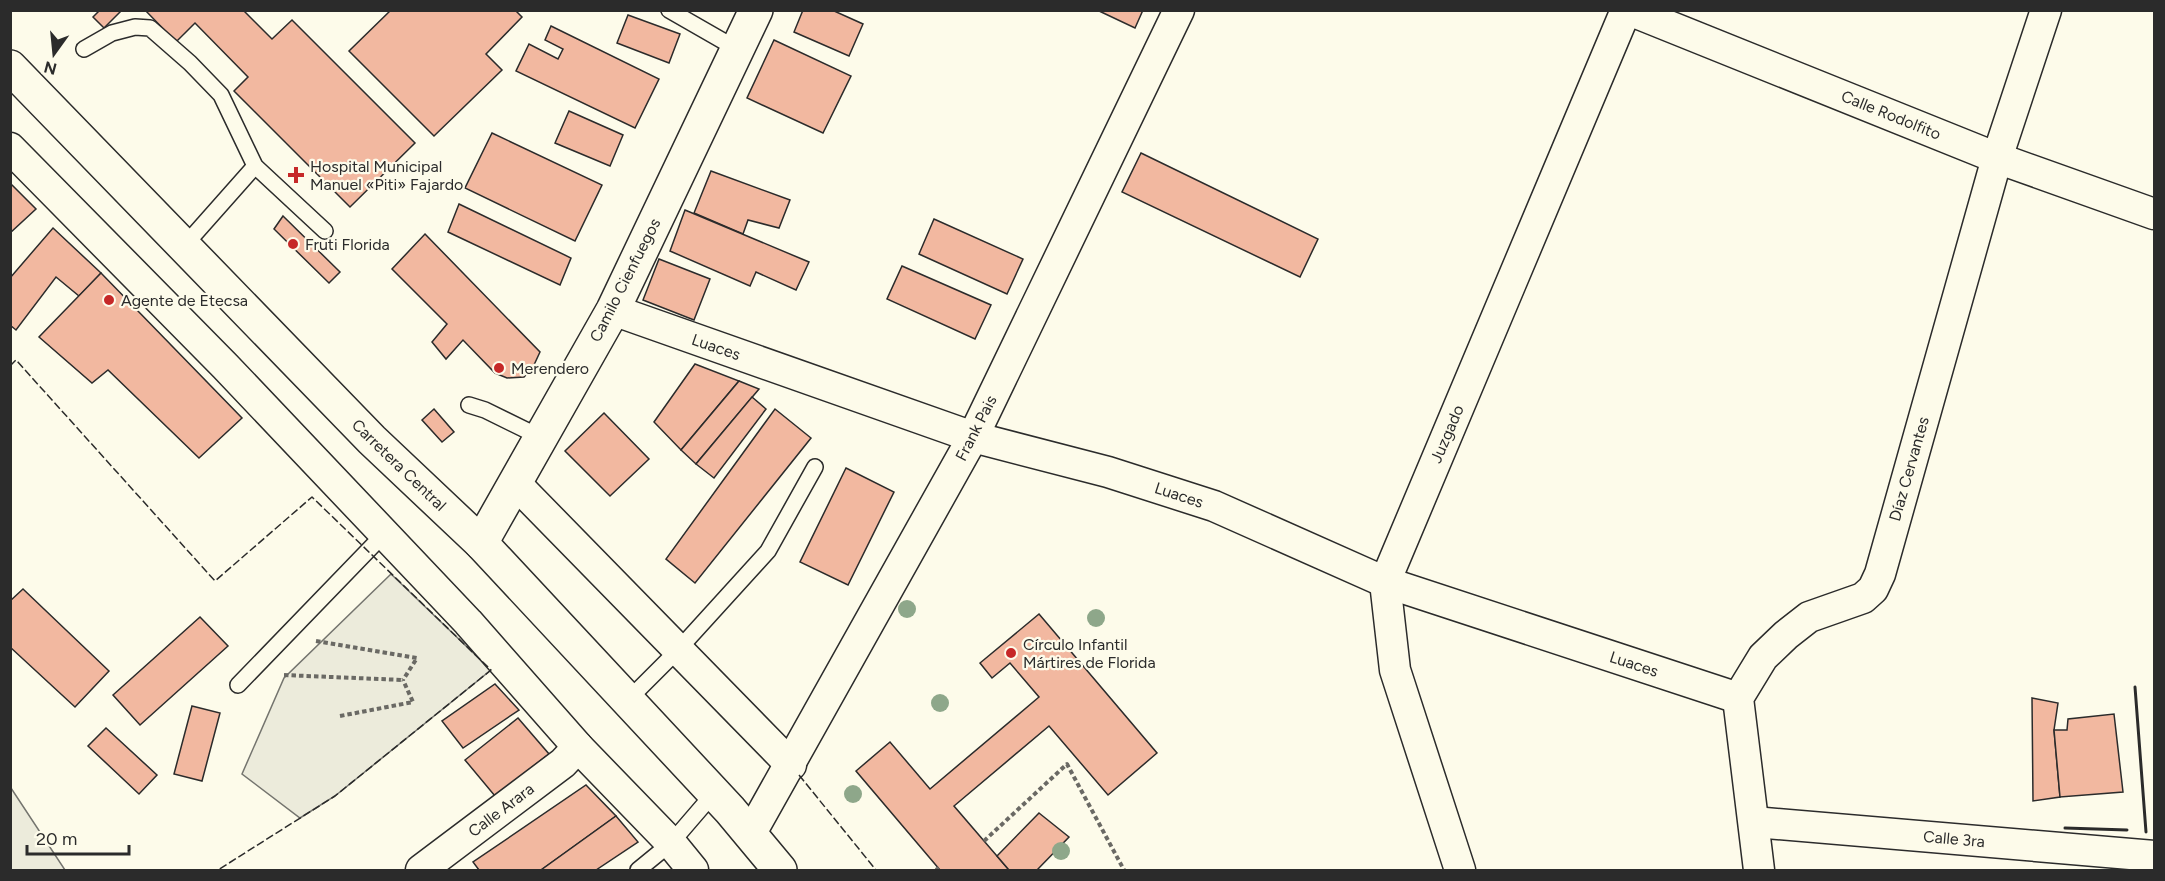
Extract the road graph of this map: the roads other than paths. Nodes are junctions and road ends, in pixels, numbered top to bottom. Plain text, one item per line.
1 (669, 10) edge
2 (756, 10) edge
3 (1179, 10) edge
4 (1628, 10) edge
5 (2046, 10) edge
6 (84, 49) dead end
7 (737, 49) junction
8 (10, 67) edge
9 (10, 148) edge
10 (1997, 158) junction
11 (255, 166) junction
12 (2154, 214) edge
13 (325, 231) dead end
14 (185, 245) junction
15 (613, 310) junction
16 (469, 405) dead end
17 (973, 437) junction
18 (542, 438) junction
19 (815, 467) dead end
20 (516, 484) junction
21 (384, 534) junction
22 (481, 543) junction
23 (1385, 582) junction
24 (678, 650) junction
25 (238, 685) dead end
26 (1738, 698) junction
27 (628, 700) junction
28 (578, 747) junction
29 (791, 765) junction
30 (714, 793) junction
31 (1754, 822) junction
32 (751, 833) junction
33 (671, 843) junction
34 (2154, 855) edge
35 (421, 870) edge
36 (638, 870) edge
37 (693, 870) edge
38 (780, 870) edge
39 (1460, 870) edge
40 (1759, 870) edge

1 - 7 lane
2 - 7 main road, Camilo Cienfuegos
3 - 17 street, Frank Pais
4 - 10 street, Calle Rodolfito
4 - 23 street, Juzgado
5 - 10 street, Díaz Cervantes
6 - 11 lane
7 - 15 main road, Camilo Cienfuegos
8 - 14 main road, Carretera Central
9 - 21 street
10 - 12 street, Calle Rodolfito
10 - 26 street, Díaz Cervantes
11 - 13 lane
11 - 14 lane
14 - 22 main road, Carretera Central
15 - 17 street, Luaces
15 - 18 main road, Camilo Cienfuegos
16 - 18 lane
17 - 23 street, Luaces
17 - 29 street, Frank Pais
18 - 20 main road, Camilo Cienfuegos
19 - 24 lane
20 - 22 main road, Camilo Cienfuegos
20 - 24 street
21 - 25 lane
21 - 28 street
22 - 27 main road, Carretera Central
23 - 26 street, Luaces
23 - 39 street, Juzgado
24 - 27 lane
24 - 29 street
26 - 31 street
27 - 30 main road, Carretera Central
28 - 33 street
28 - 35 street, Calle Arara
29 - 32 street, Frank Pais
30 - 32 main road, Carretera Central
30 - 33 lane
31 - 34 street, Calle 3ra
31 - 40 street
32 - 38 main road, Carretera Central
33 - 36 lane
33 - 37 street

